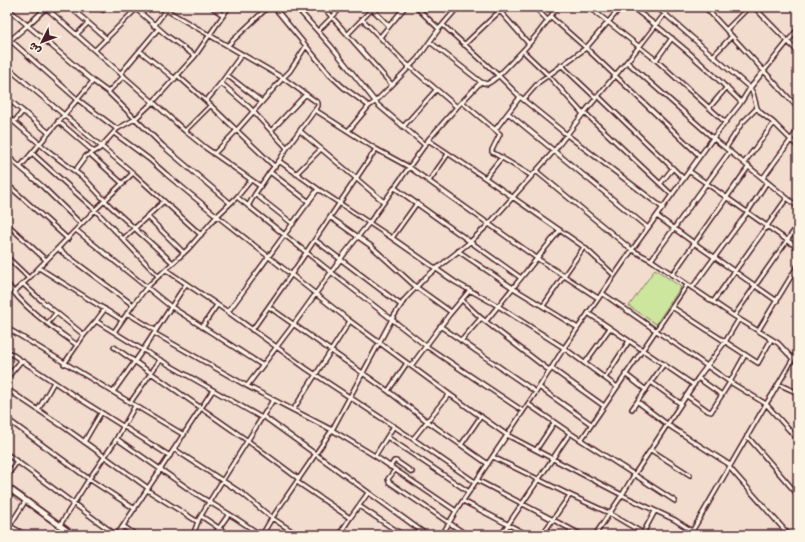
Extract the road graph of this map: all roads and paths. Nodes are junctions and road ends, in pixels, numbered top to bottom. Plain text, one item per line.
1 (70, 7) edge
2 (100, 7) edge
3 (162, 7) edge
4 (173, 7) edge
5 (212, 7) edge
6 (229, 7) edge
7 (268, 7) edge
8 (274, 7) edge
9 (296, 7) edge
10 (323, 7) edge
11 (342, 7) edge
12 (405, 7) edge
13 (416, 7) edge
14 (450, 7) edge
15 (458, 7) edge
16 (504, 7) edge
17 (535, 7) edge
18 (557, 7) edge
19 (588, 7) edge
20 (620, 7) edge
21 (632, 7) edge
22 (656, 7) edge
23 (670, 7) edge
24 (705, 7) edge
25 (749, 7) edge
26 (754, 7) edge
27 (7, 8) edge
28 (48, 8) edge
29 (135, 8) edge
30 (371, 8) edge
31 (103, 10) dead end
32 (168, 11) junction
33 (454, 11) junction
34 (500, 11) junction
35 (665, 14) junction
36 (223, 15) junction
37 (332, 17) junction
38 (551, 17) junction
39 (362, 19) junction
40 (548, 21) junction
41 (607, 22) junction
42 (88, 23) junction
43 (28, 25) junction
44 (443, 25) junction
45 (656, 25) junction
46 (154, 26) junction
47 (389, 26) junction
48 (158, 29) junction
49 (439, 29) junction
50 (726, 30) junction
51 (798, 30) edge
52 (318, 31) junction
53 (77, 34) junction
54 (348, 34) junction
55 (210, 35) junction
56 (732, 36) junction
57 (380, 37) junction
58 (672, 38) junction
59 (107, 39) junction
60 (788, 41) junction
61 (8, 42) edge
62 (430, 42) junction
63 (529, 44) junction
64 (228, 45) junction
65 (464, 45) junction
66 (306, 46) junction
67 (639, 47) junction
68 (586, 48) junction
69 (95, 50) junction
70 (140, 51) junction
71 (523, 51) junction
72 (798, 52) edge
73 (242, 54) junction
74 (195, 56) junction
75 (713, 56) junction
76 (656, 60) junction
77 (627, 62) junction
78 (562, 65) junction
79 (7, 67) edge
80 (410, 67) junction
81 (763, 71) junction
82 (120, 73) junction
83 (227, 74) junction
84 (548, 75) junction
85 (124, 76) junction
86 (499, 76) junction
87 (615, 76) junction
88 (176, 77) junction
89 (283, 78) junction
90 (93, 81) junction
91 (481, 82) junction
92 (221, 83) junction
93 (392, 85) junction
94 (727, 87) junction
95 (750, 88) junction
96 (436, 90) junction
97 (108, 92) junction
98 (306, 94) junction
99 (597, 97) junction
100 (7, 98) edge
101 (522, 98) junction
102 (77, 99) junction
103 (206, 101) junction
104 (153, 102) junction
105 (262, 102) junction
106 (375, 102) junction
107 (462, 102) junction
108 (741, 102) junction
109 (211, 106) junction
110 (369, 106) junction
111 (457, 107) junction
112 (709, 108) junction
113 (757, 108) junction
114 (798, 108) edge
115 (315, 110) junction
116 (23, 111) junction
117 (253, 111) junction
118 (508, 113) junction
119 (584, 113) junction
120 (64, 114) junction
121 (7, 116) edge
122 (136, 119) junction
123 (58, 121) junction
124 (14, 122) junction
125 (725, 122) junction
126 (774, 122) junction
127 (403, 127) junction
128 (117, 130) junction
129 (237, 130) junction
130 (495, 130) junction
131 (798, 130) edge
132 (185, 131) junction
133 (271, 131) junction
134 (300, 131) junction
135 (348, 131) junction
136 (49, 132) junction
137 (114, 133) junction
138 (567, 135) junction
139 (713, 138) junction
140 (791, 139) junction
141 (428, 140) junction
142 (40, 144) junction
143 (425, 145) junction
144 (102, 146) junction
145 (798, 147) edge
146 (287, 148) junction
147 (726, 148) junction
148 (321, 149) junction
149 (376, 149) junction
150 (554, 151) junction
151 (730, 151) junction
152 (94, 152) junction
153 (32, 153) junction
154 (90, 154) junction
155 (214, 154) junction
156 (448, 154) junction
157 (7, 156) edge
158 (700, 156) junction
159 (502, 157) junction
160 (12, 160) junction
161 (279, 161) junction
162 (744, 163) junction
163 (7, 165) edge
164 (749, 166) junction
165 (20, 167) junction
166 (275, 167) junction
167 (409, 167) junction
168 (673, 168) junction
169 (75, 171) junction
170 (536, 171) junction
171 (689, 171) junction
172 (270, 172) junction
173 (133, 173) junction
174 (296, 174) junction
175 (532, 176) junction
176 (485, 178) junction
177 (763, 178) junction
178 (356, 179) junction
179 (684, 179) junction
180 (251, 180) junction
181 (429, 181) junction
182 (767, 182) junction
183 (661, 183) junction
184 (7, 184) edge
185 (123, 184) junction
186 (707, 184) junction
187 (260, 186) junction
188 (395, 188) junction
189 (318, 189) junction
190 (255, 194) junction
191 (672, 194) junction
192 (237, 197) junction
193 (513, 198) junction
194 (727, 198) junction
195 (787, 198) junction
196 (105, 201) junction
197 (164, 201) junction
198 (309, 202) junction
199 (384, 202) junction
200 (230, 203) junction
201 (339, 203) junction
202 (417, 203) junction
203 (248, 206) junction
204 (798, 207) edge
205 (663, 208) junction
206 (95, 210) junction
207 (747, 212) junction
208 (147, 216) junction
209 (217, 216) junction
210 (657, 216) junction
211 (330, 217) junction
212 (369, 223) junction
213 (7, 224) edge
214 (81, 224) junction
215 (293, 224) junction
216 (489, 224) junction
217 (798, 225) edge
218 (767, 226) junction
219 (134, 228) junction
220 (648, 228) junction
221 (674, 228) junction
222 (76, 230) junction
223 (560, 230) junction
224 (201, 235) junction
225 (285, 235) junction
226 (358, 237) junction
227 (123, 238) junction
228 (392, 238) junction
229 (68, 239) junction
230 (315, 240) junction
231 (787, 240) junction
232 (470, 242) junction
233 (694, 243) junction
234 (584, 247) junction
235 (798, 248) edge
236 (58, 249) junction
237 (632, 250) junction
238 (458, 251) junction
239 (306, 252) junction
240 (184, 253) junction
241 (7, 257) edge
242 (269, 257) junction
243 (715, 257) junction
244 (538, 259) junction
245 (46, 260) junction
246 (340, 260) junction
247 (651, 260) junction
248 (173, 263) junction
249 (798, 265) edge
250 (39, 268) junction
251 (437, 268) junction
252 (166, 270) junction
253 (735, 271) junction
254 (331, 272) junction
255 (291, 275) junction
256 (614, 275) junction
257 (672, 275) junction
258 (158, 276) junction
259 (563, 276) junction
260 (29, 278) junction
261 (521, 278) junction
262 (7, 283) edge
263 (23, 284) junction
264 (186, 284) junction
265 (687, 285) junction
266 (755, 285) junction
267 (147, 287) junction
268 (416, 287) junction
269 (513, 288) junction
270 (692, 288) junction
271 (470, 290) junction
272 (14, 292) junction
273 (602, 293) junction
274 (316, 294) junction
275 (598, 298) junction
276 (462, 300) junction
277 (777, 301) junction
278 (713, 302) junction
279 (133, 305) junction
280 (217, 305) junction
281 (401, 305) junction
282 (170, 306) junction
283 (498, 306) junction
284 (543, 306) junction
285 (269, 307) junction
286 (672, 307) junction
287 (105, 309) junction
288 (228, 312) junction
289 (452, 312) junction
290 (56, 313) junction
291 (127, 313) junction
292 (588, 313) junction
293 (734, 316) junction
294 (481, 318) junction
295 (392, 319) junction
296 (739, 319) junction
297 (122, 320) junction
298 (96, 321) junction
299 (350, 321) junction
300 (486, 322) junction
301 (48, 323) junction
302 (294, 324) junction
303 (440, 326) junction
304 (202, 327) junction
305 (7, 328) edge
306 (578, 328) junction
307 (610, 328) junction
308 (252, 330) junction
309 (656, 330) junction
310 (758, 331) junction
311 (114, 332) junction
312 (154, 332) junction
313 (84, 335) junction
314 (461, 341) junction
315 (629, 341) junction
316 (379, 342) junction
317 (724, 342) junction
318 (77, 345) junction
319 (276, 346) junction
320 (426, 346) junction
321 (114, 347) dead end
322 (564, 348) junction
323 (643, 349) junction
324 (143, 350) junction
325 (331, 350) junction
326 (798, 350) edge
327 (7, 351) edge
328 (745, 355) junction
329 (793, 359) junction
330 (160, 360) junction
331 (21, 361) junction
332 (134, 362) junction
333 (408, 363) junction
334 (586, 363) junction
335 (64, 364) junction
336 (664, 364) junction
337 (262, 365) junction
338 (411, 366) junction
339 (707, 366) junction
340 (550, 370) junction
341 (150, 373) junction
342 (362, 373) junction
343 (626, 374) junction
344 (316, 375) junction
345 (7, 378) edge
346 (604, 378) junction
347 (698, 378) junction
348 (54, 382) junction
349 (651, 382) junction
350 (730, 382) junction
351 (778, 384) junction
352 (694, 385) junction
353 (247, 386) junction
354 (539, 387) junction
355 (617, 387) junction
356 (7, 389) edge
357 (213, 390) junction
358 (646, 390) junction
359 (388, 391) junction
360 (113, 392) junction
361 (536, 392) junction
362 (798, 393) edge
363 (449, 394) junction
364 (722, 395) junction
365 (687, 396) junction
366 (350, 397) junction
367 (274, 400) junction
368 (638, 402) junction
369 (130, 403) junction
370 (528, 404) junction
371 (681, 404) junction
372 (766, 404) junction
373 (135, 406) junction
374 (604, 406) junction
375 (201, 408) junction
376 (632, 409) dead end
377 (38, 410) junction
378 (293, 410) junction
379 (523, 411) junction
380 (102, 413) junction
381 (481, 416) junction
382 (263, 417) junction
383 (7, 419) edge
384 (427, 421) junction
385 (554, 423) junction
386 (591, 424) junction
387 (668, 425) junction
388 (124, 426) junction
389 (394, 426) junction
390 (332, 430) junction
391 (570, 433) junction
392 (184, 435) junction
393 (507, 435) junction
394 (747, 436) junction
395 (387, 437) junction
396 (116, 439) junction
397 (414, 439) junction
398 (581, 440) junction
399 (798, 440) edge
400 (248, 441) junction
401 (84, 442) junction
402 (461, 445) junction
403 (174, 449) junction
404 (536, 450) junction
405 (651, 450) junction
406 (7, 454) edge
407 (316, 455) junction
408 (170, 456) junction
409 (375, 456) junction
410 (105, 457) junction
411 (492, 457) junction
412 (553, 458) junction
413 (17, 462) junction
414 (488, 464) junction
415 (390, 466) junction
416 (730, 466) junction
417 (160, 469) junction
418 (395, 470) junction
419 (412, 472) dead end
420 (634, 475) junction
421 (690, 475) dead end
422 (7, 476) edge
423 (89, 479) junction
424 (298, 480) junction
425 (539, 480) junction
426 (222, 481) junction
427 (476, 481) junction
428 (7, 487) edge
429 (148, 489) junction
430 (469, 492) junction
431 (368, 493) junction
432 (570, 495) junction
433 (622, 495) junction
434 (798, 495) edge
435 (26, 500) junction
436 (463, 501) junction
437 (675, 501) dead end
438 (209, 502) junction
439 (73, 504) junction
440 (523, 504) junction
441 (359, 506) junction
442 (135, 509) junction
443 (456, 511) junction
444 (656, 511) junction
445 (609, 513) junction
446 (229, 514) junction
447 (201, 516) junction
448 (272, 518) junction
449 (350, 518) junction
450 (553, 520) junction
451 (198, 522) junction
452 (449, 523) junction
453 (9, 524) edge
454 (60, 525) junction
455 (508, 525) junction
456 (124, 526) junction
457 (219, 528) junction
458 (7, 530) edge
459 (343, 530) junction
460 (692, 531) junction
461 (642, 534) edge
462 (26, 535) edge
463 (73, 535) edge
464 (117, 535) edge
465 (136, 535) edge
466 (193, 535) edge
467 (214, 535) edge
468 (229, 535) edge
469 (262, 535) edge
470 (298, 535) edge
471 (339, 535) edge
472 (350, 535) edge
473 (402, 535) edge
474 (427, 535) edge
475 (442, 535) edge
476 (467, 535) edge
477 (501, 535) edge
478 (528, 535) edge
479 (542, 535) edge
480 (582, 535) edge
481 (595, 535) edge
482 (690, 535) edge
483 (789, 535) edge

1 - 42 street
2 - 31 street
3 - 32 street
4 - 32 street
5 - 36 street
6 - 36 street
7 - 64 street
8 - 66 street
9 - 52 street
10 - 37 street
11 - 37 street
12 - 47 street
13 - 49 street
14 - 33 street
15 - 33 street
16 - 34 street
17 - 40 street
18 - 38 street
19 - 41 street
20 - 41 street
21 - 45 street
22 - 35 street
23 - 35 street
24 - 50 street
25 - 50 street
26 - 60 street
27 - 43 street
28 - 43 street
28 - 53 street
29 - 46 street
29 - 59 street
30 - 39 street
30 - 47 street
32 - 46 street
32 - 55 street
33 - 44 street
34 - 63 street
34 - 65 street
35 - 45 street
35 - 75 street
36 - 55 street
37 - 52 street
37 - 54 street
38 - 40 street
38 - 68 street
39 - 54 street
39 - 57 street
40 - 63 street
41 - 67 street
41 - 68 street
42 - 53 street
42 - 59 street
43 - 61 street
43 - 90 street
44 - 49 street
44 - 65 street
45 - 58 street
45 - 67 street
46 - 48 street
47 - 57 street
48 - 70 street
48 - 74 street
49 - 62 street
50 - 56 street
51 - 60 street
52 - 106 street
53 - 69 street
54 - 93 street
55 - 64 street
55 - 74 street
56 - 75 street
56 - 81 street
57 - 80 street
58 - 76 street
58 - 94 street
59 - 69 street
60 - 72 street
60 - 81 street
61 - 102 street
62 - 80 street
62 - 91 street
63 - 71 street
64 - 73 street
65 - 86 street
66 - 89 street
66 - 110 street
67 - 76 street
67 - 77 street
68 - 78 street
68 - 87 street
69 - 82 street
70 - 82 street
70 - 88 street
71 - 84 street
71 - 86 street
73 - 83 street
73 - 89 street
74 - 88 street
75 - 95 street
76 - 112 street
77 - 87 street
77 - 139 street
78 - 84 street
78 - 99 street
79 - 120 street
80 - 93 street
80 - 96 street
81 - 95 street
81 - 114 street
82 - 85 street
83 - 92 street
83 - 105 street
84 - 101 street
84 - 119 street
85 - 97 street
85 - 104 street
86 - 91 street
86 - 101 street
87 - 99 street
87 - 158 street
88 - 103 street
88 - 104 street
89 - 98 street
89 - 105 street
90 - 97 street
90 - 102 street
91 - 107 street
92 - 103 street
92 - 117 street
93 - 106 street
94 - 108 street
94 - 112 street
95 - 108 street
95 - 113 street
96 - 111 street
96 - 127 street
97 - 122 street
98 - 115 street
98 - 133 street
99 - 119 street
99 - 168 street
100 - 116 street
101 - 118 street
101 - 138 street
102 - 120 street
102 - 128 street
103 - 109 street
104 - 122 street
104 - 132 street
105 - 117 street
106 - 110 street
106 - 127 street
107 - 111 street
107 - 130 street
108 - 125 street
109 - 129 street
109 - 132 street
110 - 135 street
111 - 141 street
112 - 125 street
113 - 126 street
113 - 147 street
115 - 134 street
115 - 135 street
116 - 124 street
116 - 136 street
117 - 129 street
117 - 133 street
118 - 130 street
118 - 150 street
119 - 138 street
119 - 183 street
120 - 123 street
120 - 144 street
121 - 124 street
122 - 128 street
122 - 200 street
123 - 136 street
123 - 152 street
124 - 142 street
125 - 139 street
126 - 140 street
126 - 162 street
127 - 143 street
128 - 137 street
129 - 155 street
129 - 166 street
130 - 159 street
131 - 140 street
132 - 155 street
133 - 146 street
134 - 146 street
134 - 148 street
135 - 149 street
136 - 142 street
137 - 144 street
137 - 209 street
138 - 150 street
138 - 205 street
139 - 147 street
139 - 158 street
140 - 145 street
140 - 177 street
141 - 143 street
141 - 156 street
142 - 153 street
142 - 169 street
143 - 167 street
144 - 152 street
144 - 173 street
146 - 161 street
147 - 151 street
148 - 174 street
148 - 178 street
149 - 167 street
149 - 178 street
150 - 170 street
150 - 220 street
151 - 162 street
151 - 186 street
152 - 154 street
153 - 165 street
153 - 206 street
154 - 169 street
154 - 185 street
155 - 180 street
156 - 176 street
156 - 181 street
157 - 160 street
158 - 171 street
159 - 175 street
159 - 176 street
160 - 163 street
160 - 165 street
161 - 166 street
161 - 174 street
162 - 164 street
164 - 177 street
164 - 194 street
165 - 214 street
166 - 172 street
167 - 181 street
167 - 188 street
168 - 179 street
168 - 183 street
169 - 196 street
170 - 175 street
170 - 237 street
171 - 179 street
171 - 186 street
172 - 187 street
172 - 198 street
173 - 185 street
173 - 197 street
174 - 189 street
175 - 193 street
176 - 193 street
177 - 182 street
178 - 199 street
178 - 201 street
179 - 191 street
180 - 187 street
180 - 192 street
181 - 216 street
182 - 195 street
182 - 207 street
183 - 191 street
184 - 229 street
185 - 196 street
186 - 194 street
186 - 221 street
187 - 190 street
188 - 199 street
188 - 202 street
189 - 198 street
189 - 201 street
190 - 203 street
190 - 215 street
191 - 205 street
192 - 200 street
192 - 203 street
193 - 216 street
193 - 223 street
194 - 207 street
194 - 233 street
195 - 204 street
195 - 218 street
196 - 206 street
196 - 219 street
197 - 208 street
197 - 224 street
198 - 215 street
199 - 212 street
200 - 209 street
201 - 211 street
201 - 212 street
202 - 228 street
202 - 232 street
203 - 225 street
205 - 210 street
206 - 214 street
206 - 227 street
207 - 218 street
207 - 243 street
208 - 219 street
208 - 240 street
209 - 224 street
209 - 242 street
210 - 220 street
210 - 221 street
211 - 226 street
211 - 230 street
212 - 226 street
212 - 228 street
213 - 245 street
214 - 222 street
215 - 225 street
216 - 232 street
216 - 244 street
217 - 231 street
218 - 231 street
218 - 253 street
219 - 227 street
219 - 248 street
220 - 237 street
221 - 233 street
221 - 247 street
222 - 229 street
222 - 267 street
223 - 234 street
223 - 244 street
224 - 240 street
225 - 239 street
225 - 242 street
226 - 246 street
226 - 268 street
227 - 258 street
228 - 251 street
229 - 236 street
230 - 239 street
230 - 246 street
231 - 235 street
231 - 266 street
232 - 238 street
232 - 261 street
233 - 243 street
233 - 257 street
234 - 256 street
234 - 259 street
236 - 245 street
236 - 279 street
237 - 247 street
237 - 256 street
238 - 251 street
238 - 269 street
239 - 254 street
239 - 255 street
240 - 248 street
241 - 260 street
242 - 255 street
242 - 288 street
243 - 253 street
243 - 270 street
244 - 259 street
244 - 261 street
245 - 250 street
246 - 254 street
246 - 281 street
247 - 257 street
248 - 252 street
249 - 277 street
250 - 260 street
250 - 287 street
251 - 268 street
251 - 271 street
252 - 258 street
252 - 264 street
253 - 266 street
253 - 278 street
254 - 274 street
254 - 295 street
255 - 274 street
255 - 285 street
256 - 273 street
257 - 265 street
258 - 267 street
259 - 275 street
259 - 284 street
260 - 263 street
261 - 269 street
262 - 272 street
263 - 272 street
263 - 290 street
264 - 280 street
264 - 282 street
265 - 270 street
265 - 286 street
266 - 277 street
266 - 293 street
267 - 279 street
267 - 282 street
268 - 281 street
268 - 289 street
269 - 283 street
269 - 284 street
270 - 278 street
271 - 276 street
271 - 283 street
272 - 301 street
273 - 275 street
273 - 309 street
274 - 299 street
274 - 302 street
275 - 292 street
276 - 289 street
276 - 294 street
277 - 310 street
278 - 293 street
279 - 291 street
280 - 288 street
280 - 304 street
281 - 295 street
282 - 304 street
282 - 312 street
283 - 300 street
283 - 322 street
284 - 306 street
285 - 302 street
285 - 308 street
286 - 309 street
286 - 317 street
287 - 297 street
287 - 298 street
288 - 308 street
289 - 303 street
290 - 301 street
290 - 313 street
291 - 297 street
291 - 312 street
292 - 306 street
292 - 307 street
293 - 296 street
294 - 300 street
294 - 314 street
295 - 316 street
295 - 320 street
296 - 310 street
296 - 317 street
297 - 311 street
298 - 311 street
298 - 313 street
299 - 316 street
299 - 325 street
300 - 340 street
301 - 318 street
302 - 319 street
302 - 325 street
303 - 314 street
303 - 320 street
304 - 337 street
305 - 335 street
306 - 322 street
307 - 315 street
307 - 334 street
308 - 319 street
309 - 323 street
309 - 339 street
310 - 328 street
310 - 329 street
311 - 324 street
312 - 324 street
312 - 353 street
313 - 318 street
314 - 361 street
315 - 323 street
315 - 346 street
316 - 333 street
316 - 342 street
317 - 328 street
317 - 339 street
318 - 335 street
319 - 337 street
319 - 344 street
320 - 338 street
320 - 379 street
321 - 332 street
322 - 334 street
322 - 340 street
323 - 336 street
323 - 343 street
324 - 330 street
324 - 332 street
325 - 342 street
325 - 344 street
326 - 329 street
327 - 331 street
328 - 350 street
329 - 351 street
330 - 341 street
330 - 357 street
331 - 345 street
331 - 348 street
332 - 341 street
332 - 360 street
333 - 338 street
333 - 359 street
334 - 346 street
335 - 360 street
336 - 349 street
336 - 352 street
337 - 353 street
338 - 363 street
339 - 347 street
339 - 350 street
340 - 354 street
340 - 374 street
341 - 369 street
341 - 375 street
342 - 359 street
342 - 366 street
343 - 355 street
343 - 358 street
344 - 366 street
344 - 378 street
346 - 355 street
347 - 352 street
347 - 364 street
348 - 377 street
348 - 380 street
349 - 358 street
349 - 371 street
350 - 364 street
350 - 372 street
351 - 362 street
351 - 372 street
352 - 365 street
353 - 367 street
354 - 361 street
354 - 386 street
355 - 374 street
356 - 377 street
357 - 375 street
357 - 382 street
358 - 368 street
359 - 384 street
360 - 369 street
361 - 370 street
363 - 381 street
363 - 384 street
364 - 365 street
365 - 371 street
366 - 389 street
366 - 390 street
367 - 378 street
367 - 382 street
368 - 376 street
368 - 387 street
369 - 373 street
370 - 379 street
370 - 385 street
371 - 387 street
372 - 394 street
372 - 399 street
373 - 388 street
373 - 392 street
374 - 386 street
375 - 392 street
375 - 400 street
377 - 401 street
378 - 390 street
379 - 393 street
380 - 388 street
380 - 401 street
381 - 393 street
381 - 402 street
382 - 400 street
382 - 407 street
383 - 423 street
384 - 397 street
384 - 402 street
385 - 391 street
385 - 404 street
386 - 398 street
387 - 405 street
387 - 416 street
388 - 396 street
388 - 408 street
389 - 395 street
389 - 397 street
390 - 407 street
390 - 409 street
391 - 398 street
391 - 412 street
392 - 403 street
393 - 404 street
393 - 411 street
394 - 416 street
394 - 434 street
395 - 409 street
395 - 430 street
396 - 410 street
396 - 417 street
397 - 427 street
398 - 420 street
400 - 424 street
400 - 426 street
401 - 410 street
402 - 414 street
403 - 408 street
403 - 426 street
404 - 412 street
405 - 420 street
405 - 421 street
406 - 413 street
407 - 424 street
407 - 431 street
408 - 417 street
409 - 415 street
410 - 423 street
410 - 429 street
411 - 414 street
411 - 425 street
412 - 425 street
412 - 433 street
413 - 422 street
413 - 439 street
414 - 427 street
415 - 418 street
415 - 419 street
416 - 460 street
416 - 483 street
417 - 429 street
417 - 438 street
418 - 443 street
418 - 452 street
420 - 433 street
420 - 437 street
423 - 439 street
423 - 442 street
424 - 448 street
424 - 449 street
425 - 432 street
425 - 440 street
426 - 438 street
426 - 448 street
427 - 430 street
427 - 440 street
428 - 435 street
429 - 442 street
429 - 451 street
430 - 436 street
431 - 441 street
431 - 474 street
432 - 445 street
432 - 450 street
433 - 444 street
433 - 445 street
435 - 453 street
435 - 454 street
436 - 443 street
436 - 455 street
438 - 446 street
438 - 447 street
439 - 454 street
439 - 464 street
440 - 450 street
440 - 455 street
441 - 449 street
441 - 473 street
442 - 456 street
443 - 452 street
444 - 460 street
444 - 461 street
445 - 461 street
445 - 481 street
446 - 457 street
446 - 469 street
447 - 451 street
447 - 457 street
448 - 469 street
448 - 470 street
449 - 459 street
450 - 479 street
450 - 480 street
451 - 466 street
452 - 475 street
452 - 476 street
453 - 458 street
453 - 462 street
454 - 463 street
455 - 477 street
455 - 478 street
456 - 464 street
456 - 465 street
457 - 467 street
457 - 468 street
459 - 471 street
459 - 472 street
460 - 482 street

